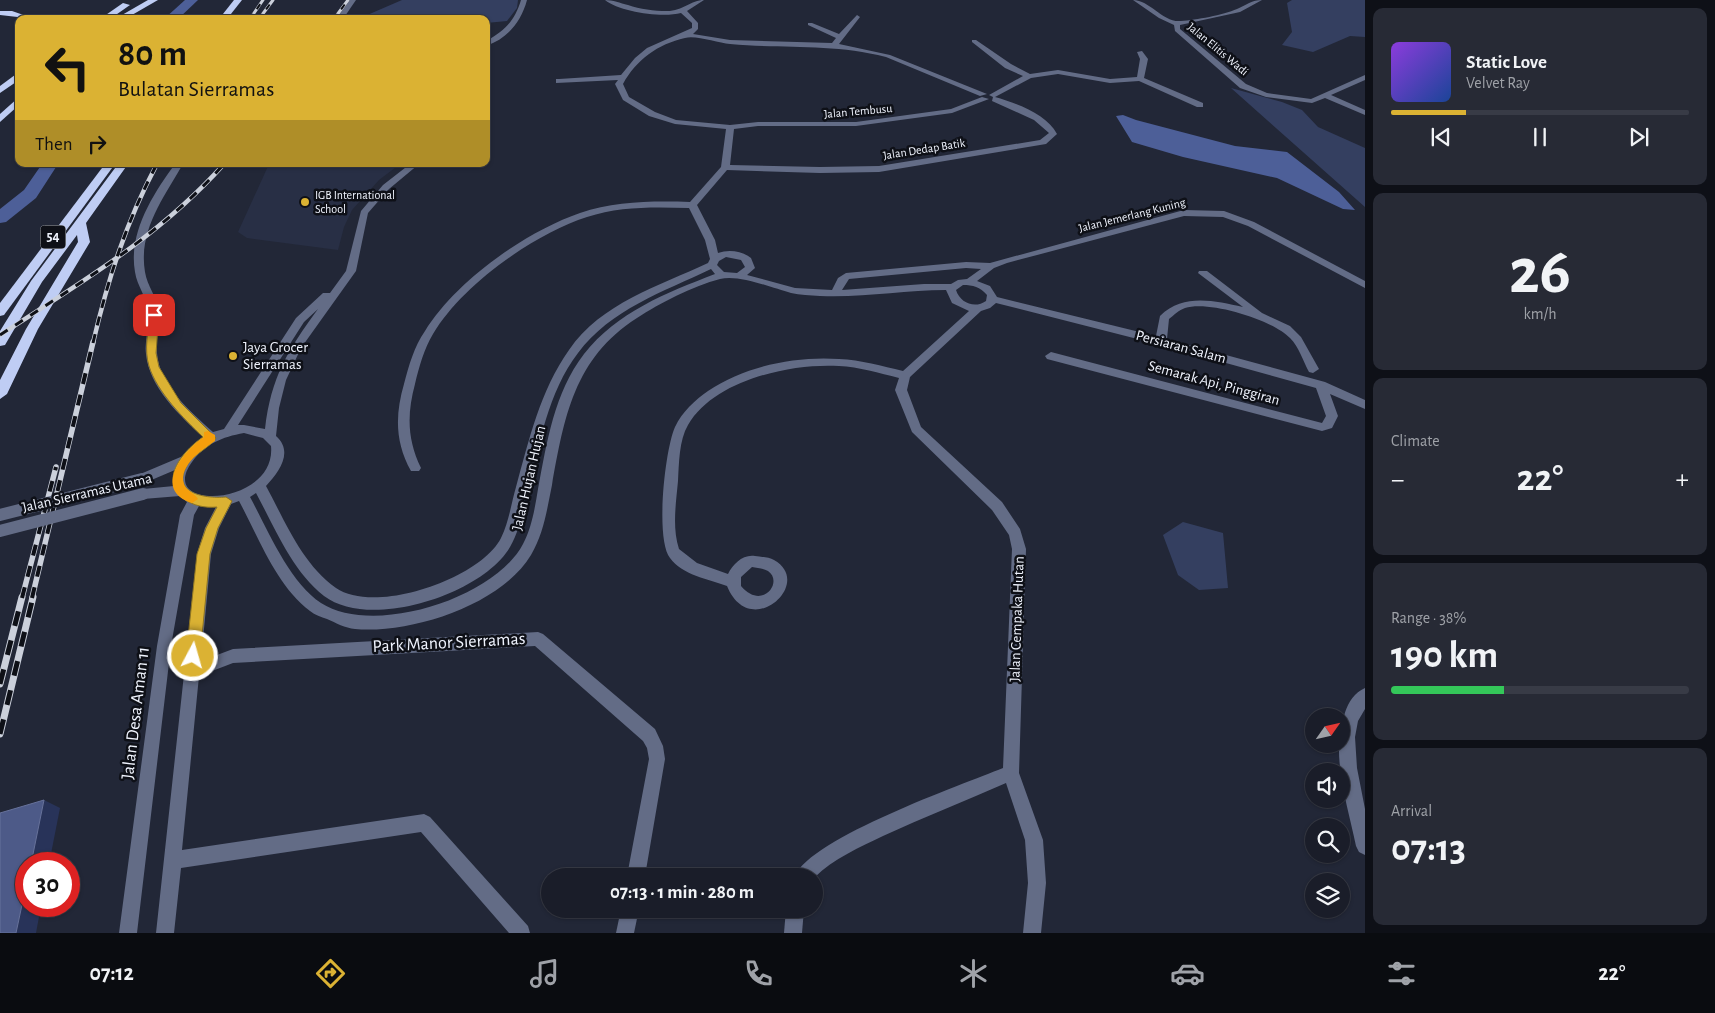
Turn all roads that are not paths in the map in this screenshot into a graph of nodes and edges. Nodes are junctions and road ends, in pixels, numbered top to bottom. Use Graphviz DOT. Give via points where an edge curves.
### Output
graph roads {
  1 [pos="135,0"];
  2 [pos="142,0"];
  3 [pos="154,0"];
  4 [pos="238,0"];
  5 [pos="247,0"];
  6 [pos="353,0"];
  7 [pos="524,0"];
  8 [pos="608,0"];
  9 [pos="702,0"];
  10 [pos="1136,0"];
  11 [pos="1259,0"];
  12 [pos="683,11"];
  13 [pos="0,13"];
  14 [pos="18,15"];
  15 [pos="111,15"];
  16 [pos="118,15"];
  17 [pos="126,15"];
  18 [pos="226,15"];
  19 [pos="235,15"];
  20 [pos="342,15"];
  21 [pos="857,17"];
  22 [pos="810,24"];
  23 [pos="1178,24"];
  24 [pos="688,34"];
  25 [pos="840,37"];
  26 [pos="974,41"];
  27 [pos="490,42"];
  28 [pos="834,45"];
  29 [pos="1140,52"];
  30 [pos="1029,76"];
  31 [pos="623,77"];
  32 [pos="1365,77"];
  33 [pos="15,79"];
  34 [pos="1140,79"];
  35 [pos="560,80"];
  36 [pos="15,86"];
  37 [pos="0,90"];
  38 [pos="0,95"];
  39 [pos="984,96"];
  40 [pos="1326,96"];
  41 [pos="994,97"];
  42 [pos="15,104"];
  43 [pos="1200,105"];
  44 [pos="1365,113"];
  45 [pos="0,119"];
  46 [pos="730,127"];
  47 [pos="108,167"];
  48 [pos="121,167"];
  49 [pos="177,167"];
  50 [pos="411,167"];
  51 [pos="725,167"];
  52 [pos="692,205"];
  53 [pos="80,222"];
  54 [pos="710,240"];
  55 [pos="730,254"];
  56 [pos="750,265"];
  57 [pos="716,266"];
  58 [pos="988,270"];
  59 [pos="1203,272"];
  60 [pos="739,276"];
  61 [pos="20,282"];
  62 [pos="969,282"];
  63 [pos="771,283"];
  64 [pos="1365,285"];
  65 [pos="986,288"];
  66 [pos="336,290"];
  67 [pos="835,293"];
  68 [pos="955,296"];
  69 [pos="0,297"];
  70 [pos="993,299"];
  71 [pos="978,308"];
  72 [pos="0,312"];
  73 [pos="1259,317"];
  74 [pos="961,324"];
  75 [pos="1161,340"];
  76 [pos="0,342"];
  77 [pos="1051,356"];
  78 [pos="1313,369"];
  79 [pos="905,375"];
  80 [pos="1321,385"];
  81 [pos="2,389"];
  82 [pos="1365,405"];
  83 [pos="228,432"];
  84 [pos="270,435"];
  85 [pos="211,438"];
  86 [pos="185,460"];
  87 [pos="415,468"];
  88 [pos="259,486"];
  89 [pos="188,495"];
  90 [pos="243,496"];
  91 [pos="226,501"];
  92 [pos="0,515"];
  93 [pos="0,531"];
  94 [pos="733,582"];
  95 [pos="191,672"];
  96 [pos="1365,696"];
  97 [pos="1011,773"];
  98 [pos="1365,846"];
  99 [pos="171,861"];
  100 [pos="637,868"];
  101 [pos="811,868"];
  102 [pos="628,918"];
  103 [pos="794,918"];
  104 [pos="128,933"];
  105 [pos="165,933"];
  106 [pos="521,933"];
  107 [pos="625,933"];
  108 [pos="793,933"];
  109 [pos="1032,933"];
  1 -- 15 [label="highway"];
  2 -- 16 [label="highway"];
  3 -- 17 [label="highway"];
  4 -- 18 [label="highway"];
  5 -- 19 [label="highway"];
  6 -- 20 [label="street"];
  7 -- 27 [label="street" via="515,24"];
  8 -- 12 [label="street" via="625,9"];
  9 -- 12 [label="street"];
  10 -- 23 [label="street, Jalan Elitis Wadi"];
  11 -- 23 [label="street" via="1238,11"];
  12 -- 24 [label="street" via="696,26"];
  13 -- 14 [label="highway"];
  21 -- 25 [label="street"];
  22 -- 25 [label="street"];
  23 -- 40 [label="street, Jalan Elitis Wadi" via="1177,30 1249,89 1299,101"];
  24 -- 28 [label="street" via="746,44"];
  24 -- 31 [label="street" via="650,49"];
  25 -- 28 [label="street"];
  26 -- 30 [label="street" via="1008,66"];
  28 -- 39 [label="street" via="888,56"];
  29 -- 34 [label="street" via="1144,60"];
  30 -- 34 [label="street" via="1058,72 1110,81"];
  30 -- 41 [label="street"];
  31 -- 35 [label="street"];
  31 -- 46 [label="street" via="619,84 626,98 652,114 675,122"];
  32 -- 40 [label="street"];
  33 -- 37 [label="highway"];
  34 -- 43 [label="street"];
  36 -- 38 [label="highway"];
  39 -- 41 [label="street"];
  39 -- 46 [label="street, Jalan Tembusu" via="952,111 856,124"];
  40 -- 44 [label="street"];
  41 -- 51 [label="street, Jalan Dedap Batik" via="1049,126 1053,134 1050,139 1036,144 879,169"];
  42 -- 45 [label="highway"];
  46 -- 51 [label="street"];
  47 -- 61 [label="highway, 54"];
  48 -- 53 [label="highway, 54"];
  49 -- 85 [label="street" via="150,215 139,246 140,270 154,315 154,367 177,406"];
  50 -- 66 [label="street" via="386,187 364,213 351,271"];
  51 -- 52 [label="street"];
  52 -- 54 [label="street"];
  52 -- 87 [label="street" via="644,204 585,214 529,242 480,276 439,318 418,352 404,401 401,425 403,441"];
  53 -- 76 [label="highway, 54"];
  53 -- 81 [label="highway" via="84,242 32,329"];
  54 -- 55 [label="street"];
  54 -- 57 [label="street"];
  55 -- 56 [label="street" via="746,258"];
  55 -- 57 [label="street"];
  56 -- 60 [label="street" via="748,272"];
  56 -- 63 [label="street"];
  57 -- 60 [label="street"];
  57 -- 88 [label="street, Jalan Hujan Hujan" via="622,309 587,334 553,386 512,529 490,560 468,578 445,590 392,602 347,600 331,593 312,575"];
  57 -- 90 [label="street, Jalan Hujan Hujan" via="646,307 600,341 578,370 558,422 538,520 525,554 488,588 460,603 422,617 356,622 316,608 294,586"];
  58 -- 62 [label="street, Jalan Jemerlang Kuning"];
  58 -- 64 [label="street, Jalan Jemerlang Kuning" via="1184,213 1204,212 1224,214 1251,224"];
  58 -- 65 [label="street"];
  58 -- 67 [label="street" via="966,265 846,276"];
  59 -- 73 [label="street"];
  60 -- 63 [label="street"];
  61 -- 69 [label="highway"];
  61 -- 72 [label="highway, 54"];
  62 -- 65 [label="street"];
  62 -- 68 [label="street, Jalan Jemerlang Kuning"];
  63 -- 67 [label="street" via="794,291"];
  65 -- 70 [label="street"];
  66 -- 83 [label="street" via="300,320"];
  66 -- 84 [label="street" via="296,347 280,380 272,408"];
  67 -- 68 [label="street" via="924,287"];
  68 -- 71 [label="street"];
  68 -- 74 [label="street"];
  70 -- 71 [label="street" via="988,306"];
  70 -- 75 [label="street, Persiaran Salam"];
  71 -- 74 [label="street"];
  73 -- 75 [label="street" via="1202,303 1185,304 1164,318"];
  73 -- 78 [label="street" via="1294,335"];
  74 -- 79 [label="street"];
  75 -- 80 [label="street, Persiaran Salam"];
  77 -- 80 [label="street, Semarak Api, Pinggiran" via="1322,427 1328,425 1332,416"];
  79 -- 94 [label="street" via="832,362 770,370 748,376 716,392 687,417 679,431 670,497 669,543 678,559"];
  79 -- 97 [label="street, Jalan Cempaka Hutan" via="901,390 916,429 996,506 1015,533 1019,549"];
  80 -- 82 [label="street, Persiaran Salam"];
  83 -- 84 [label="street" via="258,430"];
  83 -- 85 [label="street"];
  84 -- 88 [label="street" via="280,452 278,464"];
  85 -- 86 [label="street"];
  86 -- 89 [label="street" via="178,481"];
  86 -- 92 [label="street, Jalan Sierramas Utama, bridge" via="142,479"];
  88 -- 90 [label="street"];
  89 -- 91 [label="street" via="209,503"];
  89 -- 93 [label="street, Jalan Sierramas Utama, bridge" via="143,494"];
  89 -- 104 [label="street, Jalan Desa Aman 11" via="164,646"];
  90 -- 91 [label="street"];
  91 -- 95 [label="street" via="212,528 204,554"];
  95 -- 99 [label="street"];
  95 -- 100 [label="street, Park Manor Sierramas" via="233,656 538,639 649,734 656,746 657,759"];
  96 -- 98 [label="street" via="1356,707 1346,741"];
  97 -- 101 [label="street" via="842,846"];
  97 -- 109 [label="street, Jalan Cempaka Hutan" via="1034,840 1037,883"];
  99 -- 105 [label="street"];
  99 -- 106 [label="street" via="424,823"];
  102 -- 107 [label="street"];
  103 -- 108 [label="street"];
}
